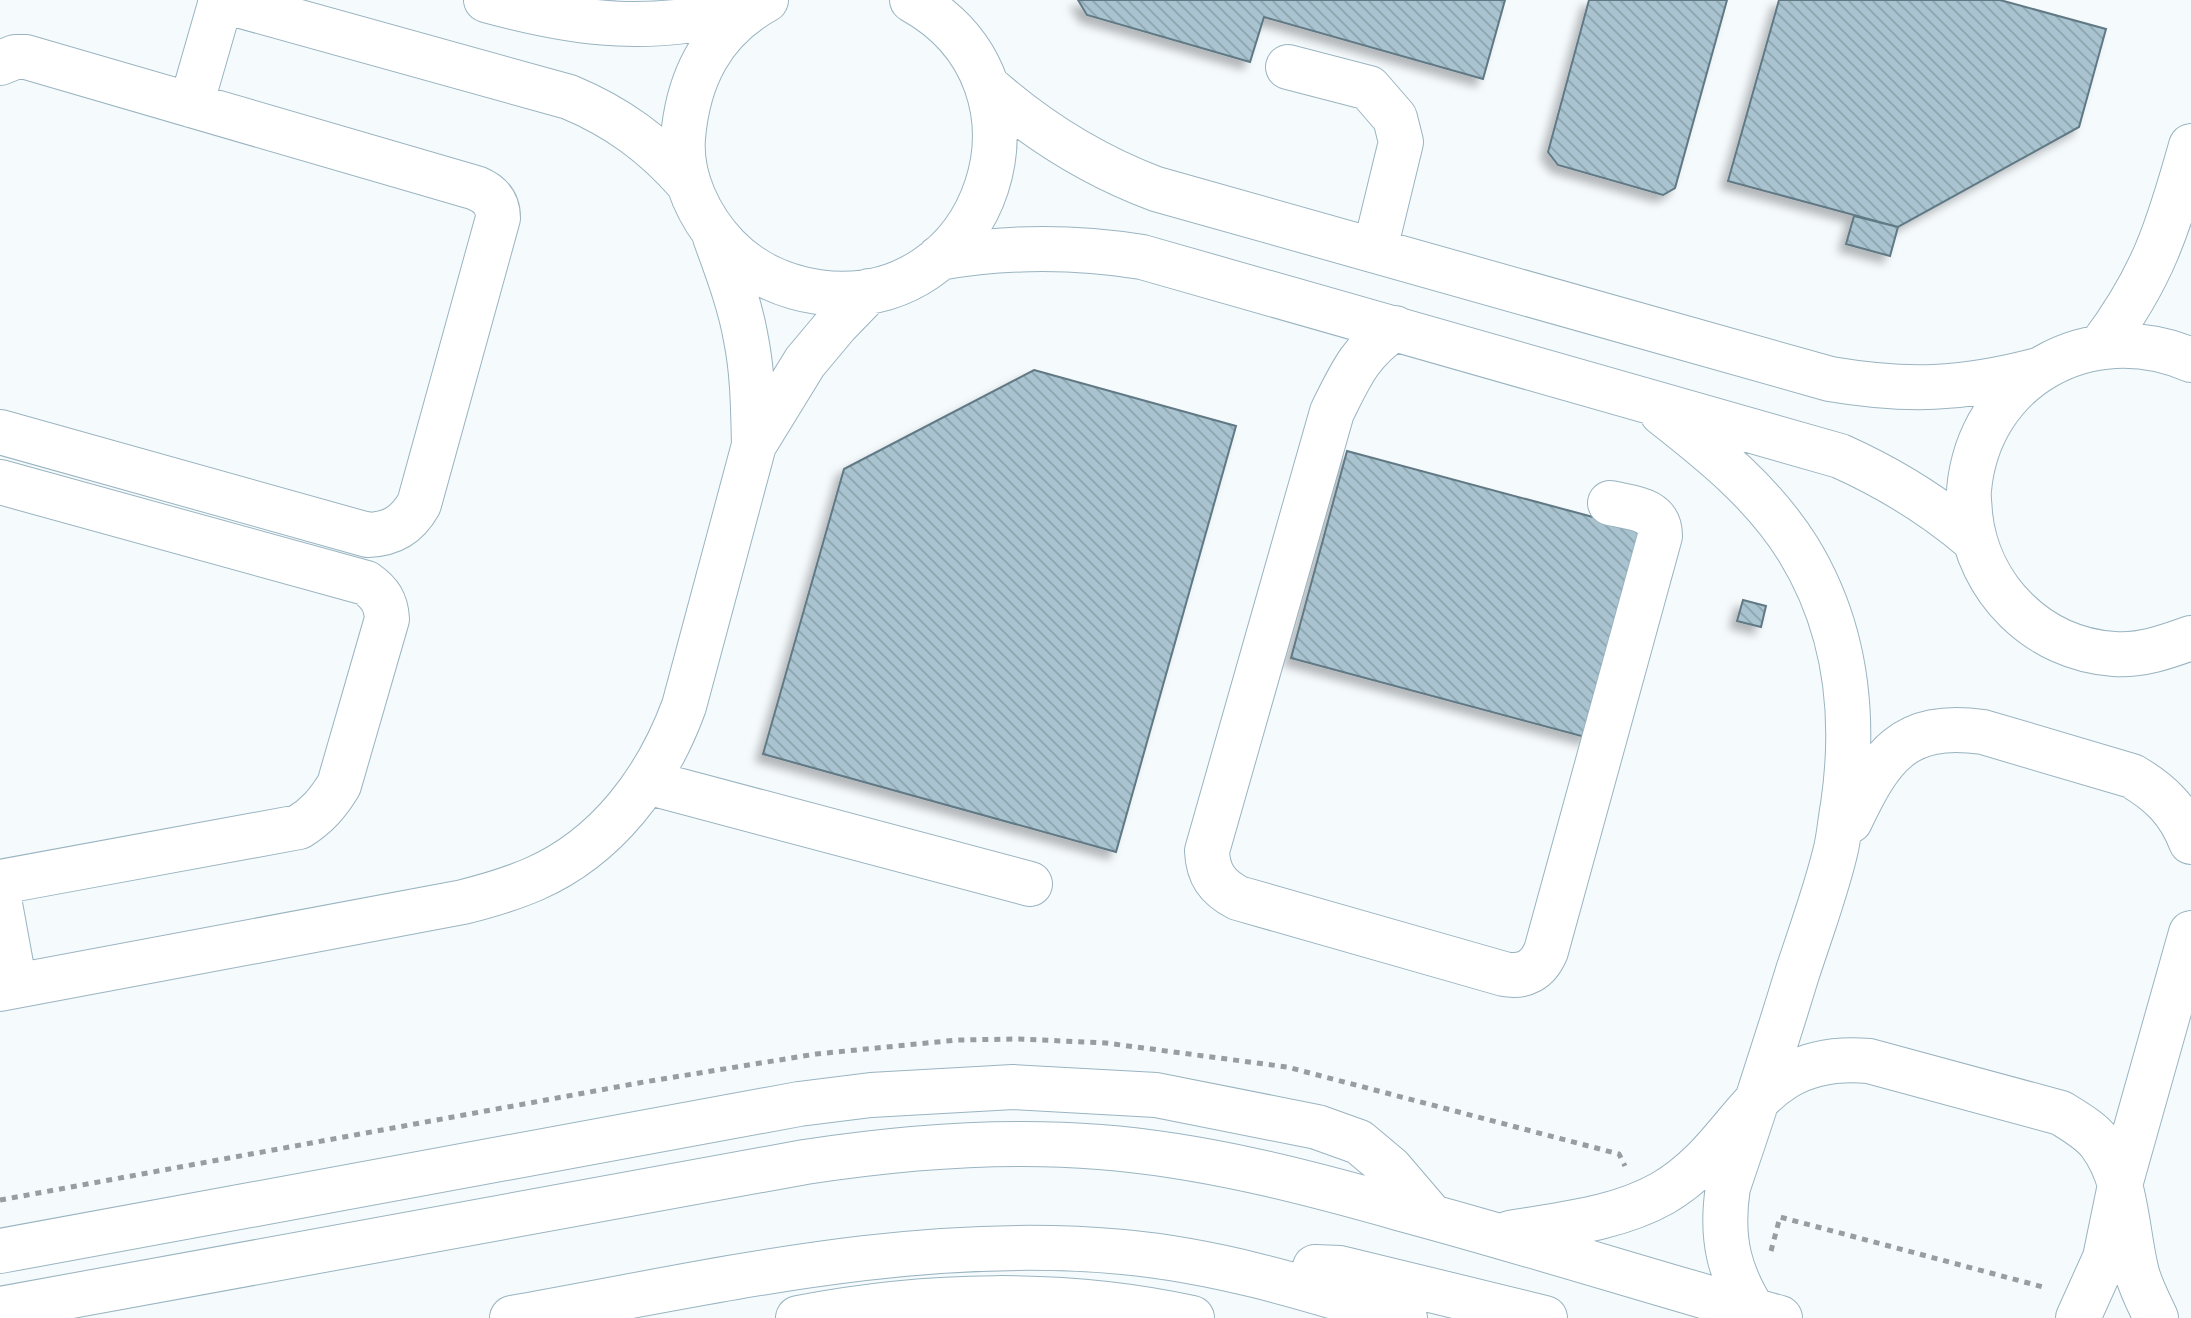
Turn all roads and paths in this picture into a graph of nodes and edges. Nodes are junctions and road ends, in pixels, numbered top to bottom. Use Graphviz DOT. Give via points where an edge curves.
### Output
graph roads {
  1 [pos="220,0"];
  2 [pos="486,0"];
  3 [pos="912,0"];
  4 [pos="758,4"];
  5 [pos="958,19"];
  6 [pos="0,63"];
  7 [pos="1288,67"];
  8 [pos="988,87"];
  9 [pos="191,105"];
  10 [pos="2191,146"];
  11 [pos="688,183"];
  12 [pos="714,233"];
  13 [pos="1375,249"];
  14 [pos="939,258"];
  15 [pos="869,291"];
  16 [pos="1322,308"];
  17 [pos="1395,328"];
  18 [pos="2101,346"];
  19 [pos="2191,360"];
  20 [pos="2038,370"];
  21 [pos="1644,399"];
  22 [pos="1332,412"];
  23 [pos="0,432"];
  24 [pos="754,445"];
  25 [pos="0,482"];
  26 [pos="1610,503"];
  27 [pos="1973,539"];
  28 [pos="2191,638"];
  29 [pos="647,782"];
  30 [pos="2191,842"];
  31 [pos="1836,851"];
  32 [pos="0,882"];
  33 [pos="1030,884"];
  34 [pos="0,904"];
  35 [pos="2191,933"];
  36 [pos="8,988"];
  37 [pos="1758,1098"];
  38 [pos="2120,1185"];
  39 [pos="1431,1216"];
  40 [pos="1498,1235"];
  41 [pos="0,1251"];
  42 [pos="1270,1277"];
  43 [pos="0,1309"];
  44 [pos="1763,1315"];
  45 [pos="512,1318"];
  46 [pos="798,1318"];
  47 [pos="1192,1318"];
  48 [pos="1405,1318"];
  49 [pos="1545,1318"];
  50 [pos="2078,1318"];
  51 [pos="2156,1318"];
  1 -- 9 [label="street"];
  1 -- 11 [label="street" via="569,97 597,108 647,141"];
  2 -- 4 [label="street" via="538,15 623,26 709,19"];
  3 -- 5 [label="street"];
  4 -- 11 [label="street" via="721,35 699,68 685,105 682,145"];
  5 -- 8 [label="street"];
  6 -- 9 [label="street" via="26,57"];
  7 -- 13 [label="street" via="1369,88 1395,118 1401,142"];
  8 -- 13 [label="street" via="1050,137 1119,175"];
  8 -- 14 [label="street" via="995,118 990,180 961,236"];
  9 -- 23 [label="street" via="476,188 494,200 498,218 419,504 397,529 368,535"];
  10 -- 18 [label="street" via="2159,252"];
  11 -- 12 [label="street"];
  12 -- 15 [label="street" via="738,258 778,281 834,294"];
  12 -- 24 [label="street" via="746,337"];
  13 -- 20 [label="street" via="1830,379 1913,389 1955,387"];
  14 -- 15 [label="street" via="906,279"];
  14 -- 16 [label="street" via="1020,248 1102,250"];
  15 -- 24 [label="street" via="805,362"];
  16 -- 17 [label="street"];
  16 -- 22 [label="street" via="1332,349"];
  17 -- 21 [label="street"];
  17 -- 22 [label="street" via="1361,357"];
  18 -- 19 [label="street" via="2136,345"];
  18 -- 20 [label="street" via="2068,354"];
  20 -- 27 [label="street" via="2002,403 1978,444 1968,492"];
  21 -- 27 [label="street" via="1840,456 1910,492"];
  21 -- 31 [label="street" via="1751,488 1798,549 1816,583 1831,620 1848,696 1847,773"];
  22 -- 26 [label="street" via="1207,851 1214,880 1238,898 1504,974 1525,974 1542,961 1660,536 1652,514"];
  24 -- 29 [label="street" via="684,706"];
  25 -- 32 [label="street" via="366,583 378,591 387,619 339,785 313,818 299,827"];
  27 -- 28 [label="street" via="1987,575 2011,607 2041,631 2077,647 2115,654 2154,651"];
  29 -- 33 [label="street"];
  29 -- 36 [label="street" via="601,835 536,878 500,892"];
  30 -- 31 [label="street" via="2170,804 2132,776 1958,728 1908,741 1887,756 1871,776"];
  31 -- 37 [label="street"];
  34 -- 36 [label="street"];
  35 -- 38 [label="street"];
  37 -- 38 [label="street" via="1797,1069 1845,1059 1869,1061 2061,1113 2099,1142"];
  37 -- 40 [label="street" via="1701,1164 1663,1193 1599,1217"];
  37 -- 44 [label="street" via="1728,1187 1724,1217 1731,1268"];
  38 -- 50 [label="street" via="2105,1258"];
  38 -- 51 [label="street" via="2138,1274"];
  39 -- 40 [label="street"];
  39 -- 41 [label="street" via="1376,1154 1317,1127 1156,1095 1013,1087 799,1104"];
  39 -- 43 [label="street" via="1174,1155 1101,1147 952,1145 805,1162"];
  40 -- 44 [label="street"];
  42 -- 45 [label="street" via="1125,1252 978,1247 830,1262"];
  42 -- 48 [label="street"];
  42 -- 49 [label="street" via="1297,1269 1340,1268"];
  46 -- 47 [label="street" via="880,1305 1025,1299 1097,1303"];
}
